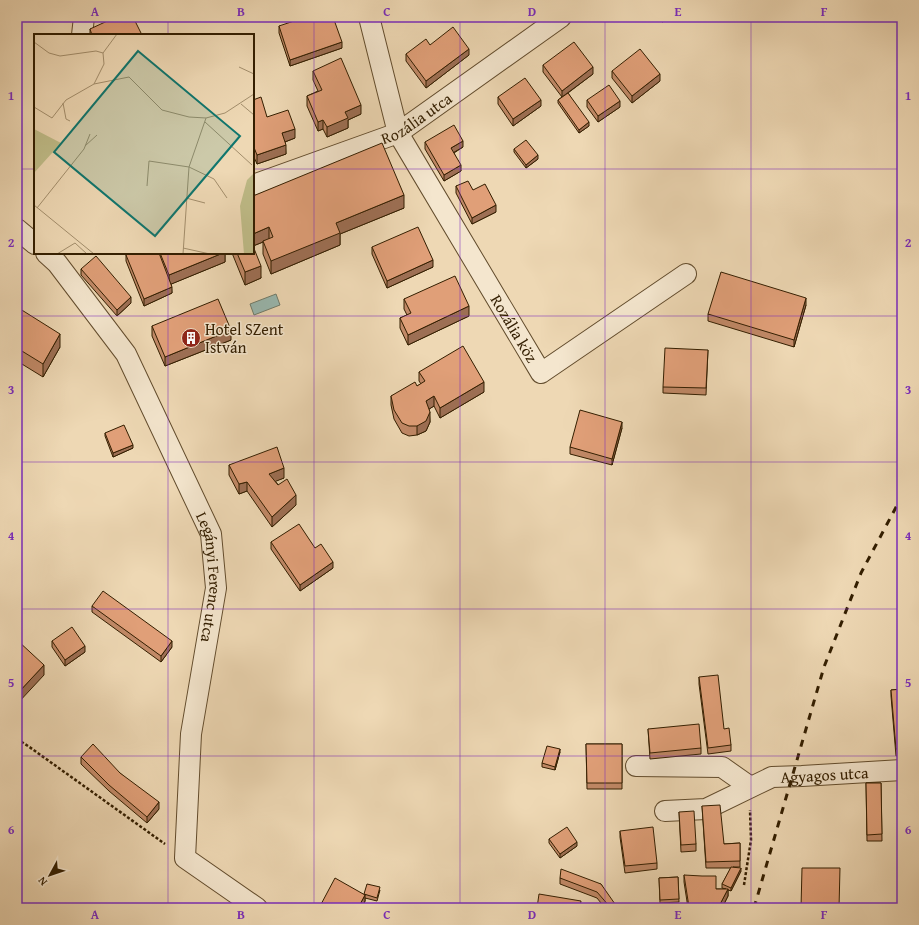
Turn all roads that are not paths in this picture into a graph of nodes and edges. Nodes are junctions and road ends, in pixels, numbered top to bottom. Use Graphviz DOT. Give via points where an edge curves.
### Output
graph roads {
  1 [pos="84,17"];
  2 [pos="369,17"];
  3 [pos="561,17"];
  4 [pos="82,34"];
  5 [pos="398,133"];
  6 [pos="254,185"];
  7 [pos="17,229"];
  8 [pos="34,243"];
  9 [pos="58,256"];
  10 [pos="686,274"];
  11 [pos="636,766"];
  12 [pos="902,770"];
  13 [pos="749,786"];
  14 [pos="664,811"];
  15 [pos="257,908"];
  1 -- 4 [label="street"];
  2 -- 5 [label="street"];
  3 -- 5 [label="street, Rozália utca"];
  5 -- 6 [label="street, Rozália utca"];
  5 -- 10 [label="street, Rozália köz" via="540,373"];
  7 -- 8 [label="street"];
  9 -- 15 [label="street, Legányi Ferenc utca" via="126,354 212,534 216,588 191,734 185,858"];
  11 -- 13 [label="street" via="722,767"];
  12 -- 13 [label="street, Agyagos utca" via="772,777"];
  13 -- 14 [label="street, Agyagos utca" via="706,809"];
}
